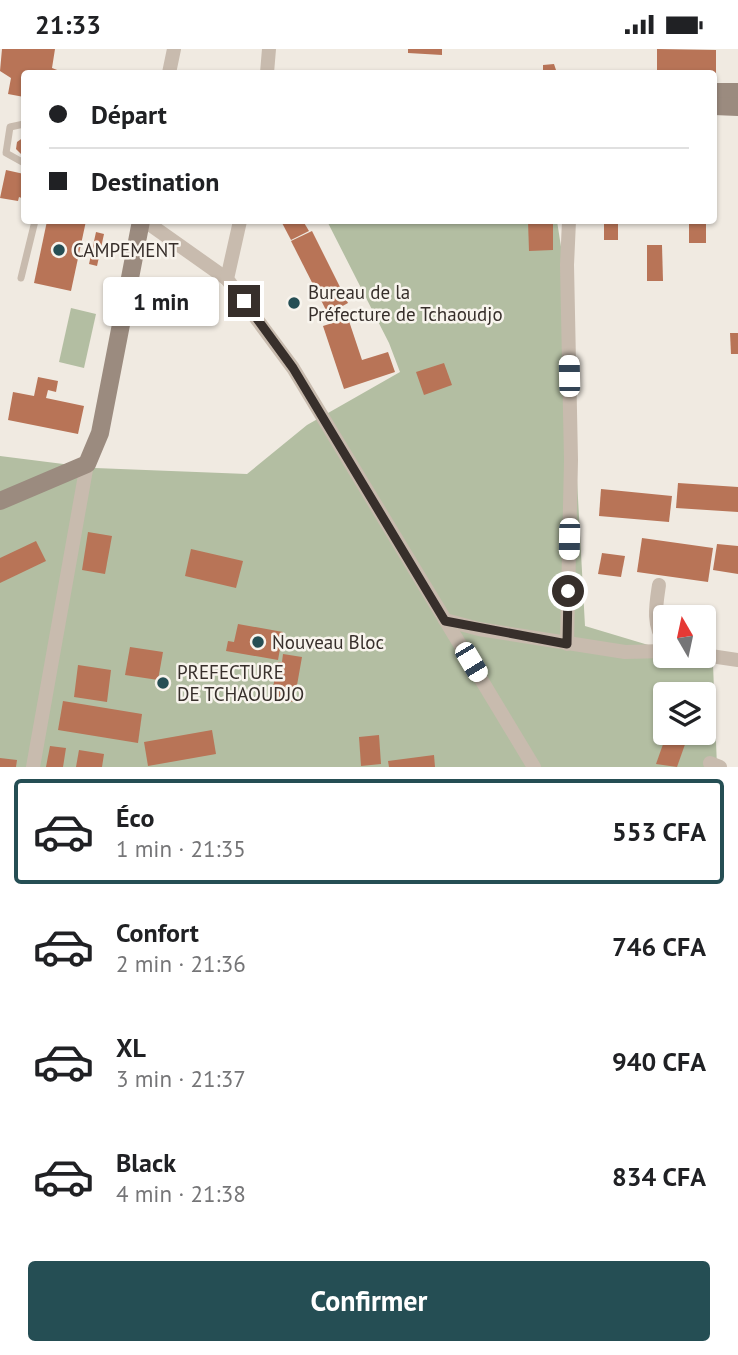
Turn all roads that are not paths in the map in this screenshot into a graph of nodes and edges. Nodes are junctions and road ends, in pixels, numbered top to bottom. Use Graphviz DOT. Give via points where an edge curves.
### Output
graph roads {
  1 [pos="174,49"];
  2 [pos="269,49"];
  3 [pos="170,70"];
  4 [pos="267,70"];
  5 [pos="717,92"];
  6 [pos="738,92"];
  7 [pos="717,106"];
  8 [pos="738,107"];
  9 [pos="21,125"];
  10 [pos="21,161"];
  11 [pos="34,224"];
  12 [pos="142,224"];
  13 [pos="147,224"];
  14 [pos="239,224"];
  15 [pos="569,224"];
  16 [pos="21,278"];
  17 [pos="227,279"];
  18 [pos="87,464"];
  19 [pos="0,501"];
  20 [pos="659,586"];
  21 [pos="657,605"];
  22 [pos="445,621"];
  23 [pos="567,644"];
  24 [pos="653,651"];
  25 [pos="716,657"];
  26 [pos="738,660"];
  27 [pos="33,767"];
  28 [pos="534,767"];
  1 -- 3 [label="street"];
  2 -- 4 [label="street"];
  5 -- 6 [label="main road"];
  7 -- 8 [label="main road"];
  9 -- 10 [label="lane" via="10,127 6,153"];
  11 -- 16 [label="lane"];
  12 -- 18 [label="main road" via="100,433"];
  13 -- 17 [label="street"];
  14 -- 17 [label="street"];
  15 -- 23 [label="street"];
  17 -- 22 [label="street" via="293,368"];
  18 -- 19 [label="main road"];
  18 -- 27 [label="street"];
  20 -- 21 [label="street"];
  22 -- 23 [label="street"];
  22 -- 28 [label="street"];
  23 -- 24 [label="street"];
  25 -- 26 [label="street"];
}
